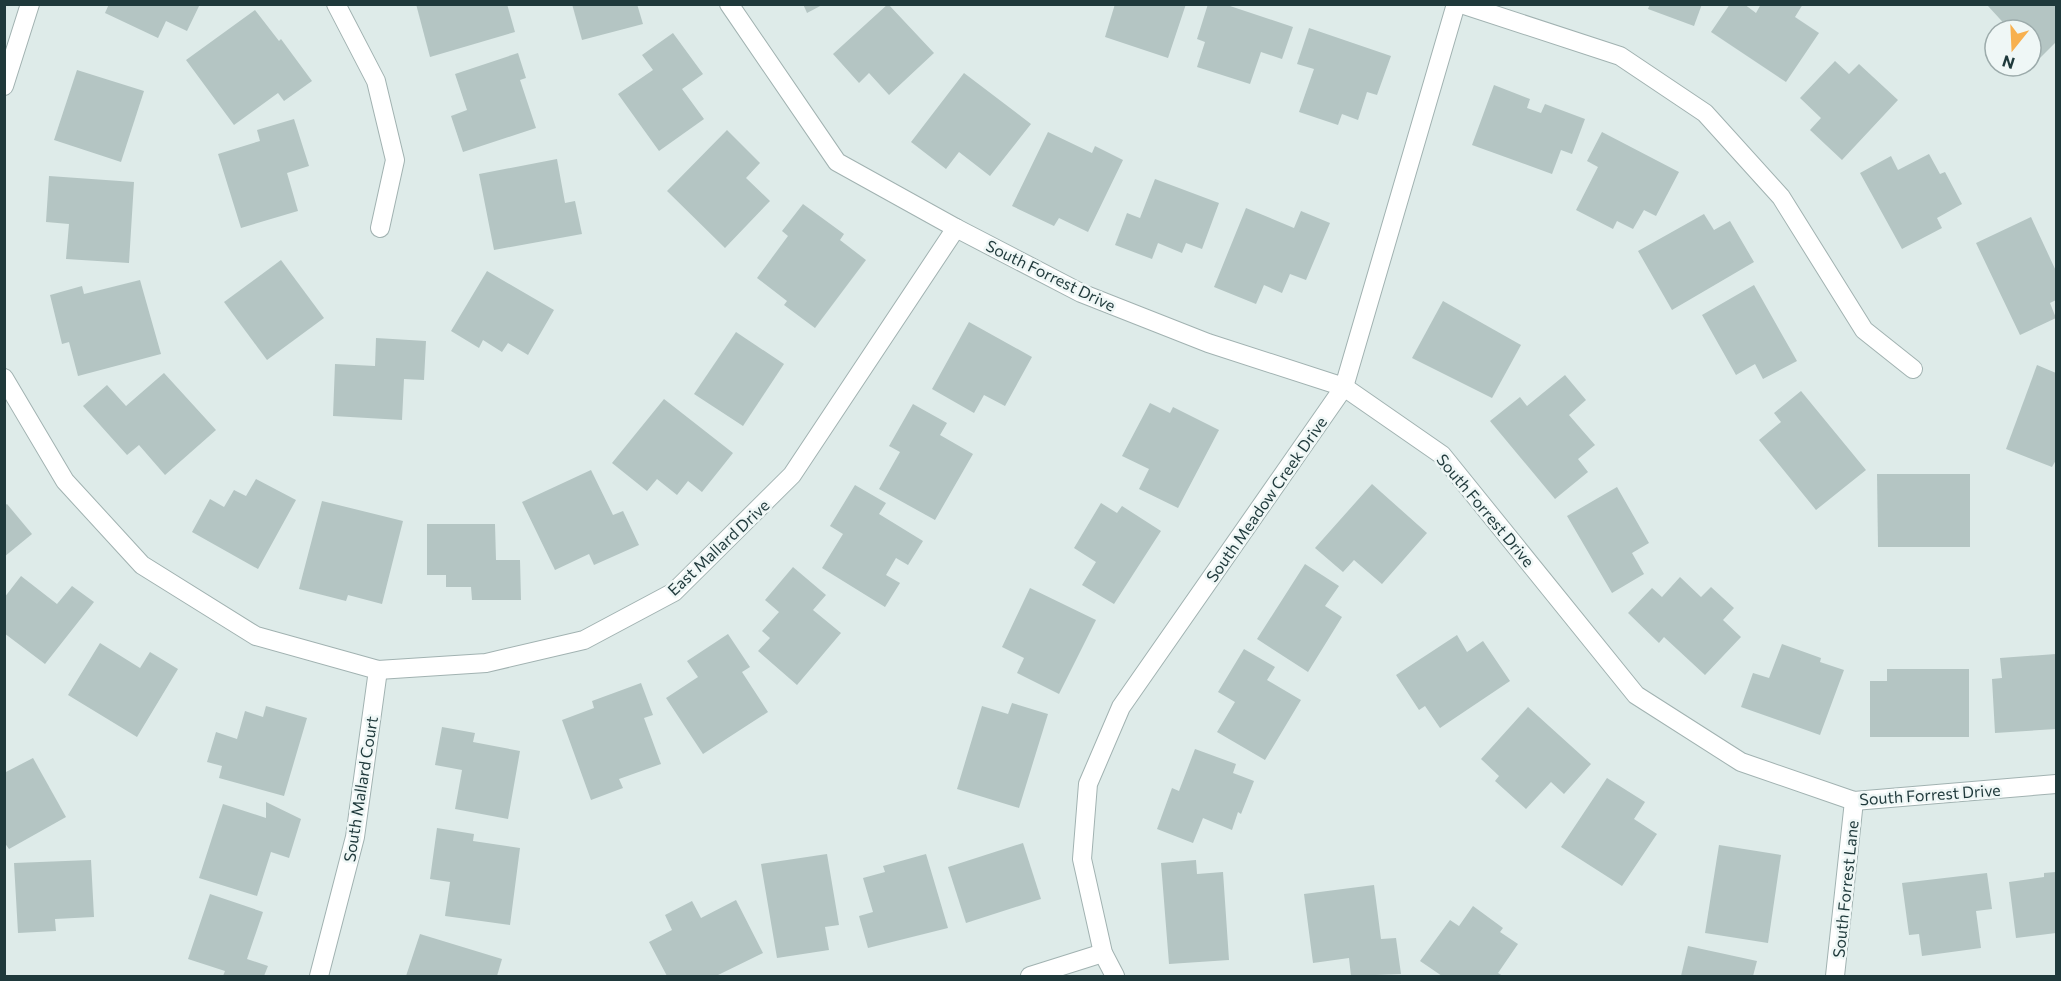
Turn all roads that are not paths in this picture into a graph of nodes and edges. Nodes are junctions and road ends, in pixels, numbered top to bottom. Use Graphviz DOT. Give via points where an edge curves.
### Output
graph roads {
  1 [pos="30,4"];
  2 [pos="336,4"];
  3 [pos="729,4"];
  4 [pos="1456,4"];
  5 [pos="1461,4"];
  6 [pos="4,86"];
  7 [pos="380,228"];
  8 [pos="956,228"];
  9 [pos="1913,369"];
  10 [pos="4,378"];
  11 [pos="1344,387"];
  12 [pos="378,670"];
  13 [pos="2056,784"];
  14 [pos="1854,801"];
  15 [pos="1103,953"];
  16 [pos="319,976"];
  17 [pos="1030,976"];
  18 [pos="1114,976"];
  19 [pos="1835,976"];
  1 -- 6 [label="street"];
  2 -- 7 [label="street" via="376,81 395,160"];
  3 -- 8 [label="street, South Forrest Drive" via="837,162"];
  4 -- 11 [label="street, South Meadow Creek Drive"];
  5 -- 9 [label="street" via="1620,56 1705,113 1781,197 1864,330"];
  8 -- 11 [label="street, South Forrest Drive" via="1081,292 1208,343"];
  8 -- 12 [label="street, East Mallard Drive" via="792,475 674,592 584,640 486,663"];
  10 -- 12 [label="street, East Mallard Drive" via="65,481 142,565 256,636"];
  11 -- 14 [label="street, South Forrest Drive" via="1442,454 1636,695 1741,762"];
  11 -- 15 [label="street, South Meadow Creek Drive" via="1121,707 1088,784 1082,859"];
  12 -- 16 [label="street, South Mallard Court" via="356,837"];
  13 -- 14 [label="street, South Forrest Drive"];
  14 -- 19 [label="street, South Forrest Lane"];
  15 -- 17 [label="street"];
  15 -- 18 [label="street, South Meadow Creek Drive"];
}
